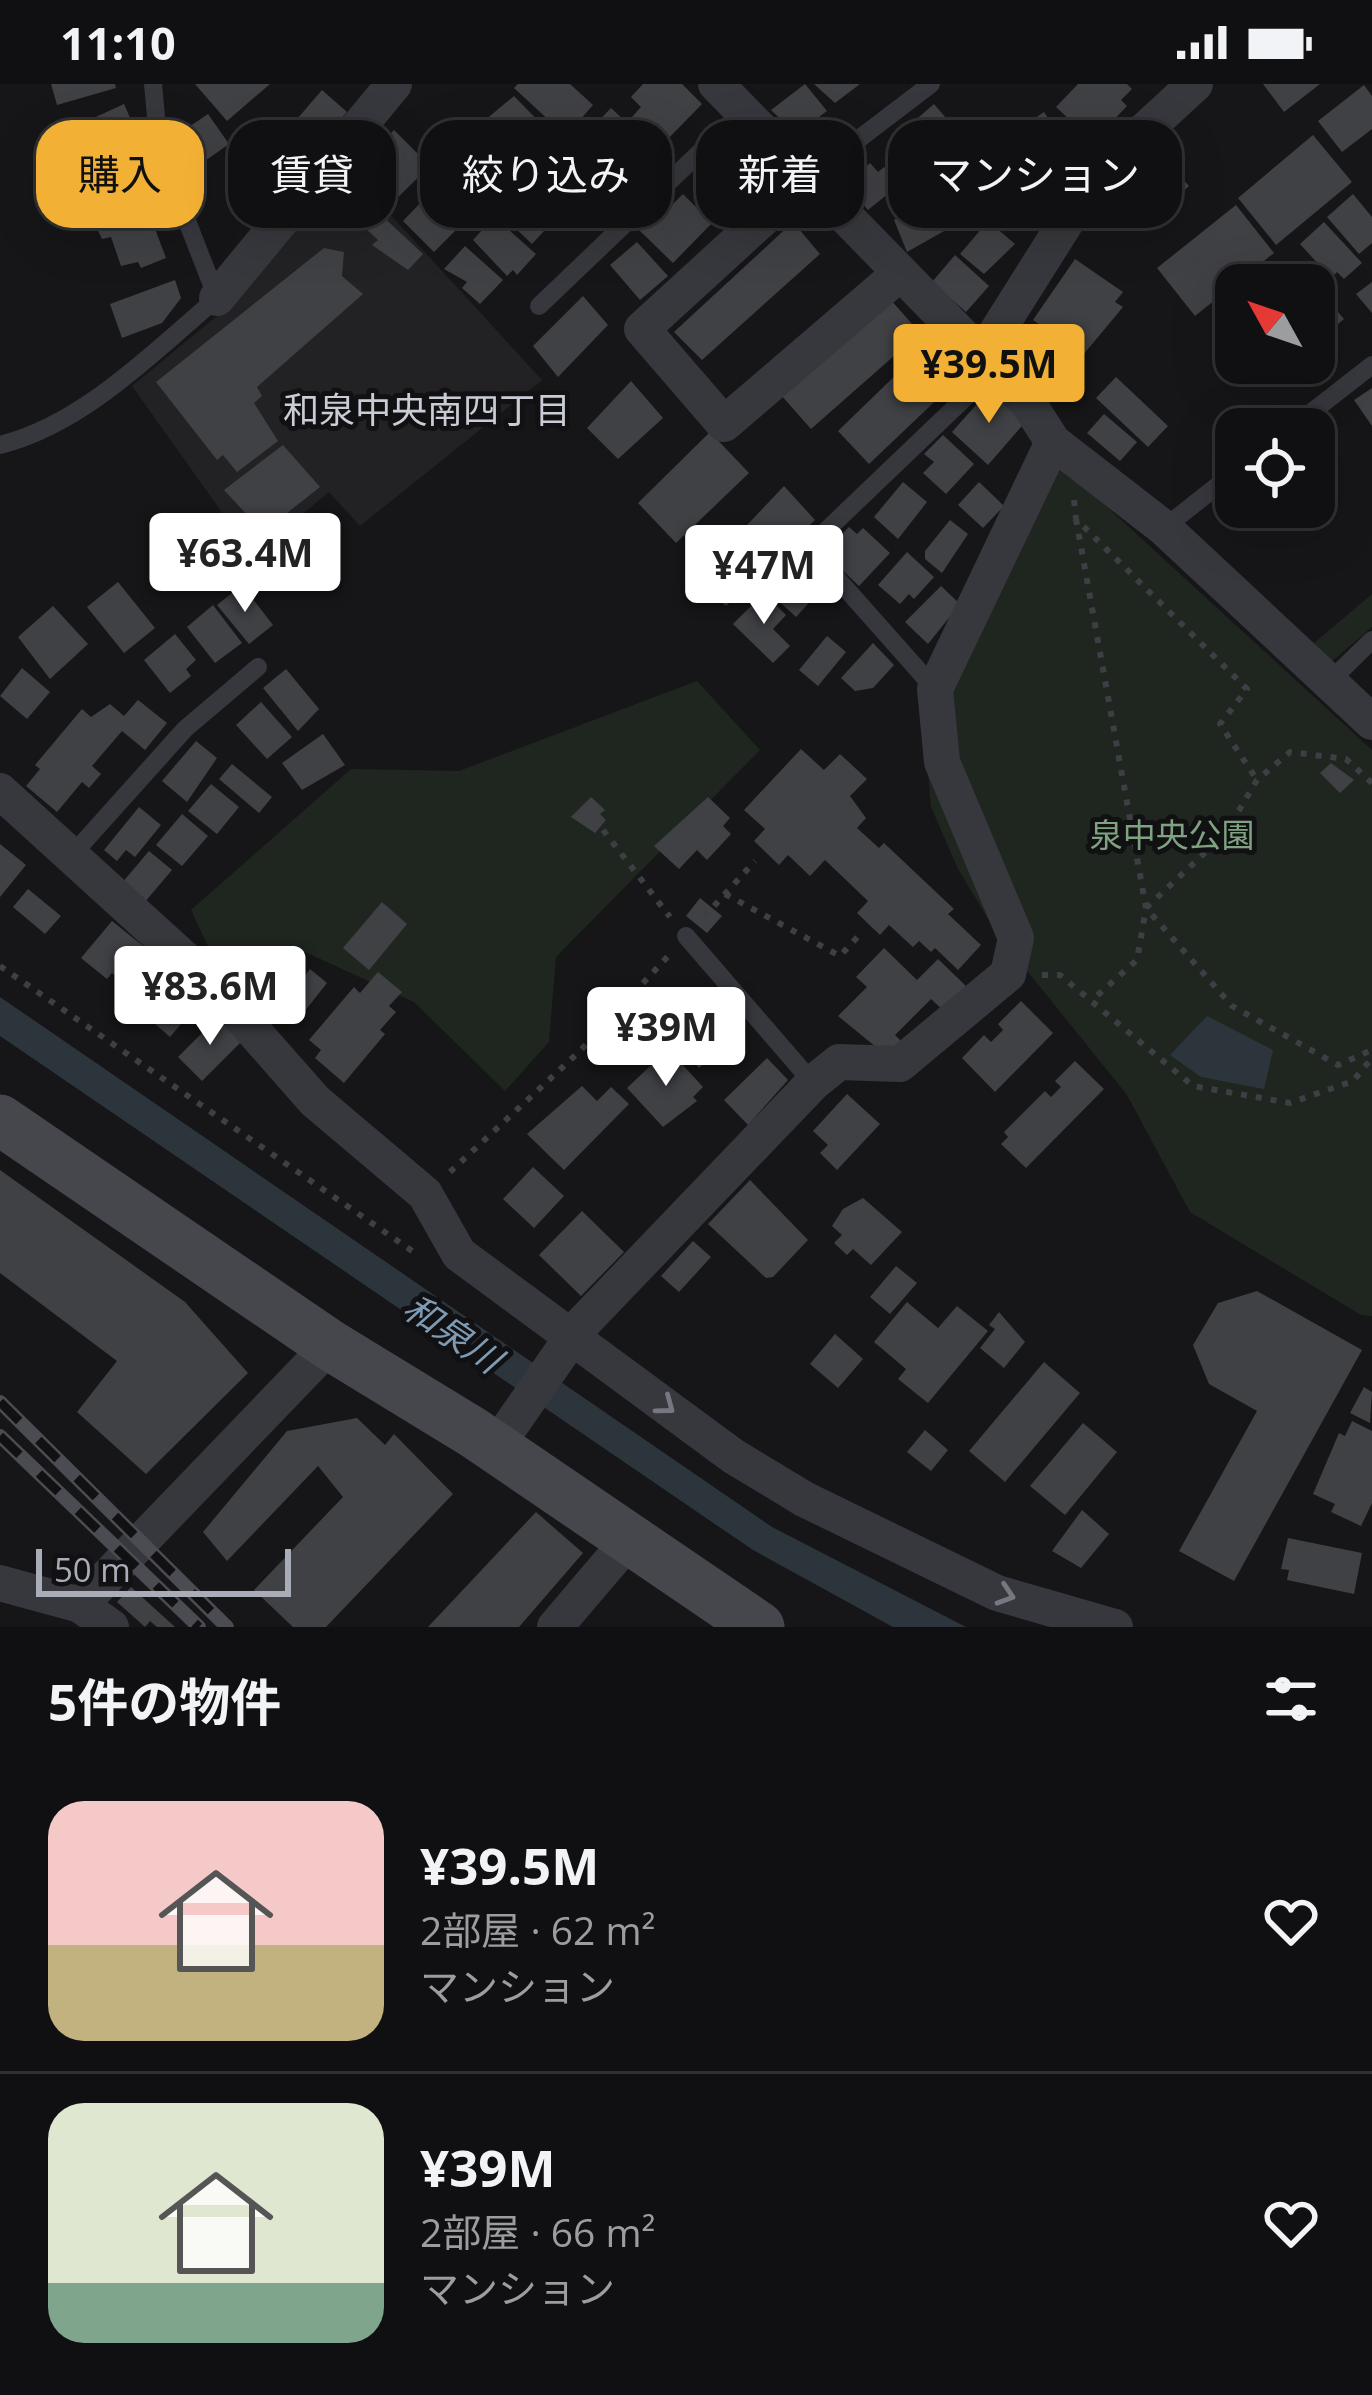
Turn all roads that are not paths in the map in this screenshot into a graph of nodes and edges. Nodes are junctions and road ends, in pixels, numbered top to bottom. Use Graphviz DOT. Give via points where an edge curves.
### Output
graph roads {
  1 [pos="153,84"];
  2 [pos="716,84"];
  3 [pos="931,84"];
  4 [pos="1195,84"];
  5 [pos="388,86"];
  6 [pos="742,112"];
  7 [pos="750,120"];
  8 [pos="864,135"];
  9 [pos="752,228"];
  10 [pos="853,228"];
  11 [pos="899,274"];
  12 [pos="217,298"];
  13 [pos="539,306"];
  14 [pos="987,364"];
  15 [pos="1372,364"];
  16 [pos="1316,408"];
  17 [pos="0,445"];
  18 [pos="1060,445"];
  19 [pos="1215,487"];
  20 [pos="1164,527"];
  21 [pos="1372,640"];
  22 [pos="257,667"];
  23 [pos="1329,682"];
  24 [pos="935,689"];
  25 [pos="1372,722"];
  26 [pos="0,791"];
  27 [pos="72,855"];
  28 [pos="686,936"];
  29 [pos="813,1083"];
  30 [pos="0,1120"];
  31 [pos="329,1345"];
  32 [pos="566,1345"];
  33 [pos="504,1436"];
  34 [pos="629,1540"];
  35 [pos="0,1583"];
  36 [pos="80,1605"];
  37 [pos="111,1627"];
  38 [pos="554,1627"];
  39 [pos="759,1627"];
  40 [pos="1115,1627"];
  1 -- 12 [label="lane" via="159,149"];
  2 -- 6 [label="street"];
  3 -- 8 [label="lane"];
  4 -- 14 [label="street" via="1096,176"];
  5 -- 12 [label="street"];
  6 -- 7 [label="street"];
  6 -- 13 [label="lane"];
  9 -- 11 [label="street" via="642,328 724,424"];
  10 -- 11 [label="street"];
  11 -- 14 [label="street"];
  12 -- 17 [label="lane" via="34,437"];
  14 -- 18 [label="street"];
  14 -- 24 [label="lane" via="808,547"];
  15 -- 16 [label="lane"];
  18 -- 20 [label="street"];
  18 -- 24 [label="street"];
  19 -- 20 [label="lane"];
  20 -- 23 [label="street"];
  21 -- 23 [label="lane"];
  22 -- 27 [label="lane" via="185,729"];
  23 -- 25 [label="street"];
  24 -- 29 [label="street" via="942,762 1016,938 1008,974 900,1064 839,1062"];
  26 -- 27 [label="street"];
  27 -- 32 [label="street" via="211,983 315,1101 425,1194 459,1254"];
  28 -- 29 [label="lane"];
  29 -- 32 [label="street"];
  30 -- 31 [label="street"];
  31 -- 33 [label="street"];
  31 -- 36 [label="street"];
  32 -- 33 [label="street"];
  32 -- 40 [label="street, one-way" via="822,1509 998,1593"];
  33 -- 34 [label="street"];
  34 -- 38 [label="street"];
  34 -- 39 [label="street"];
  35 -- 36 [label="street"];
  36 -- 37 [label="street"];
}
